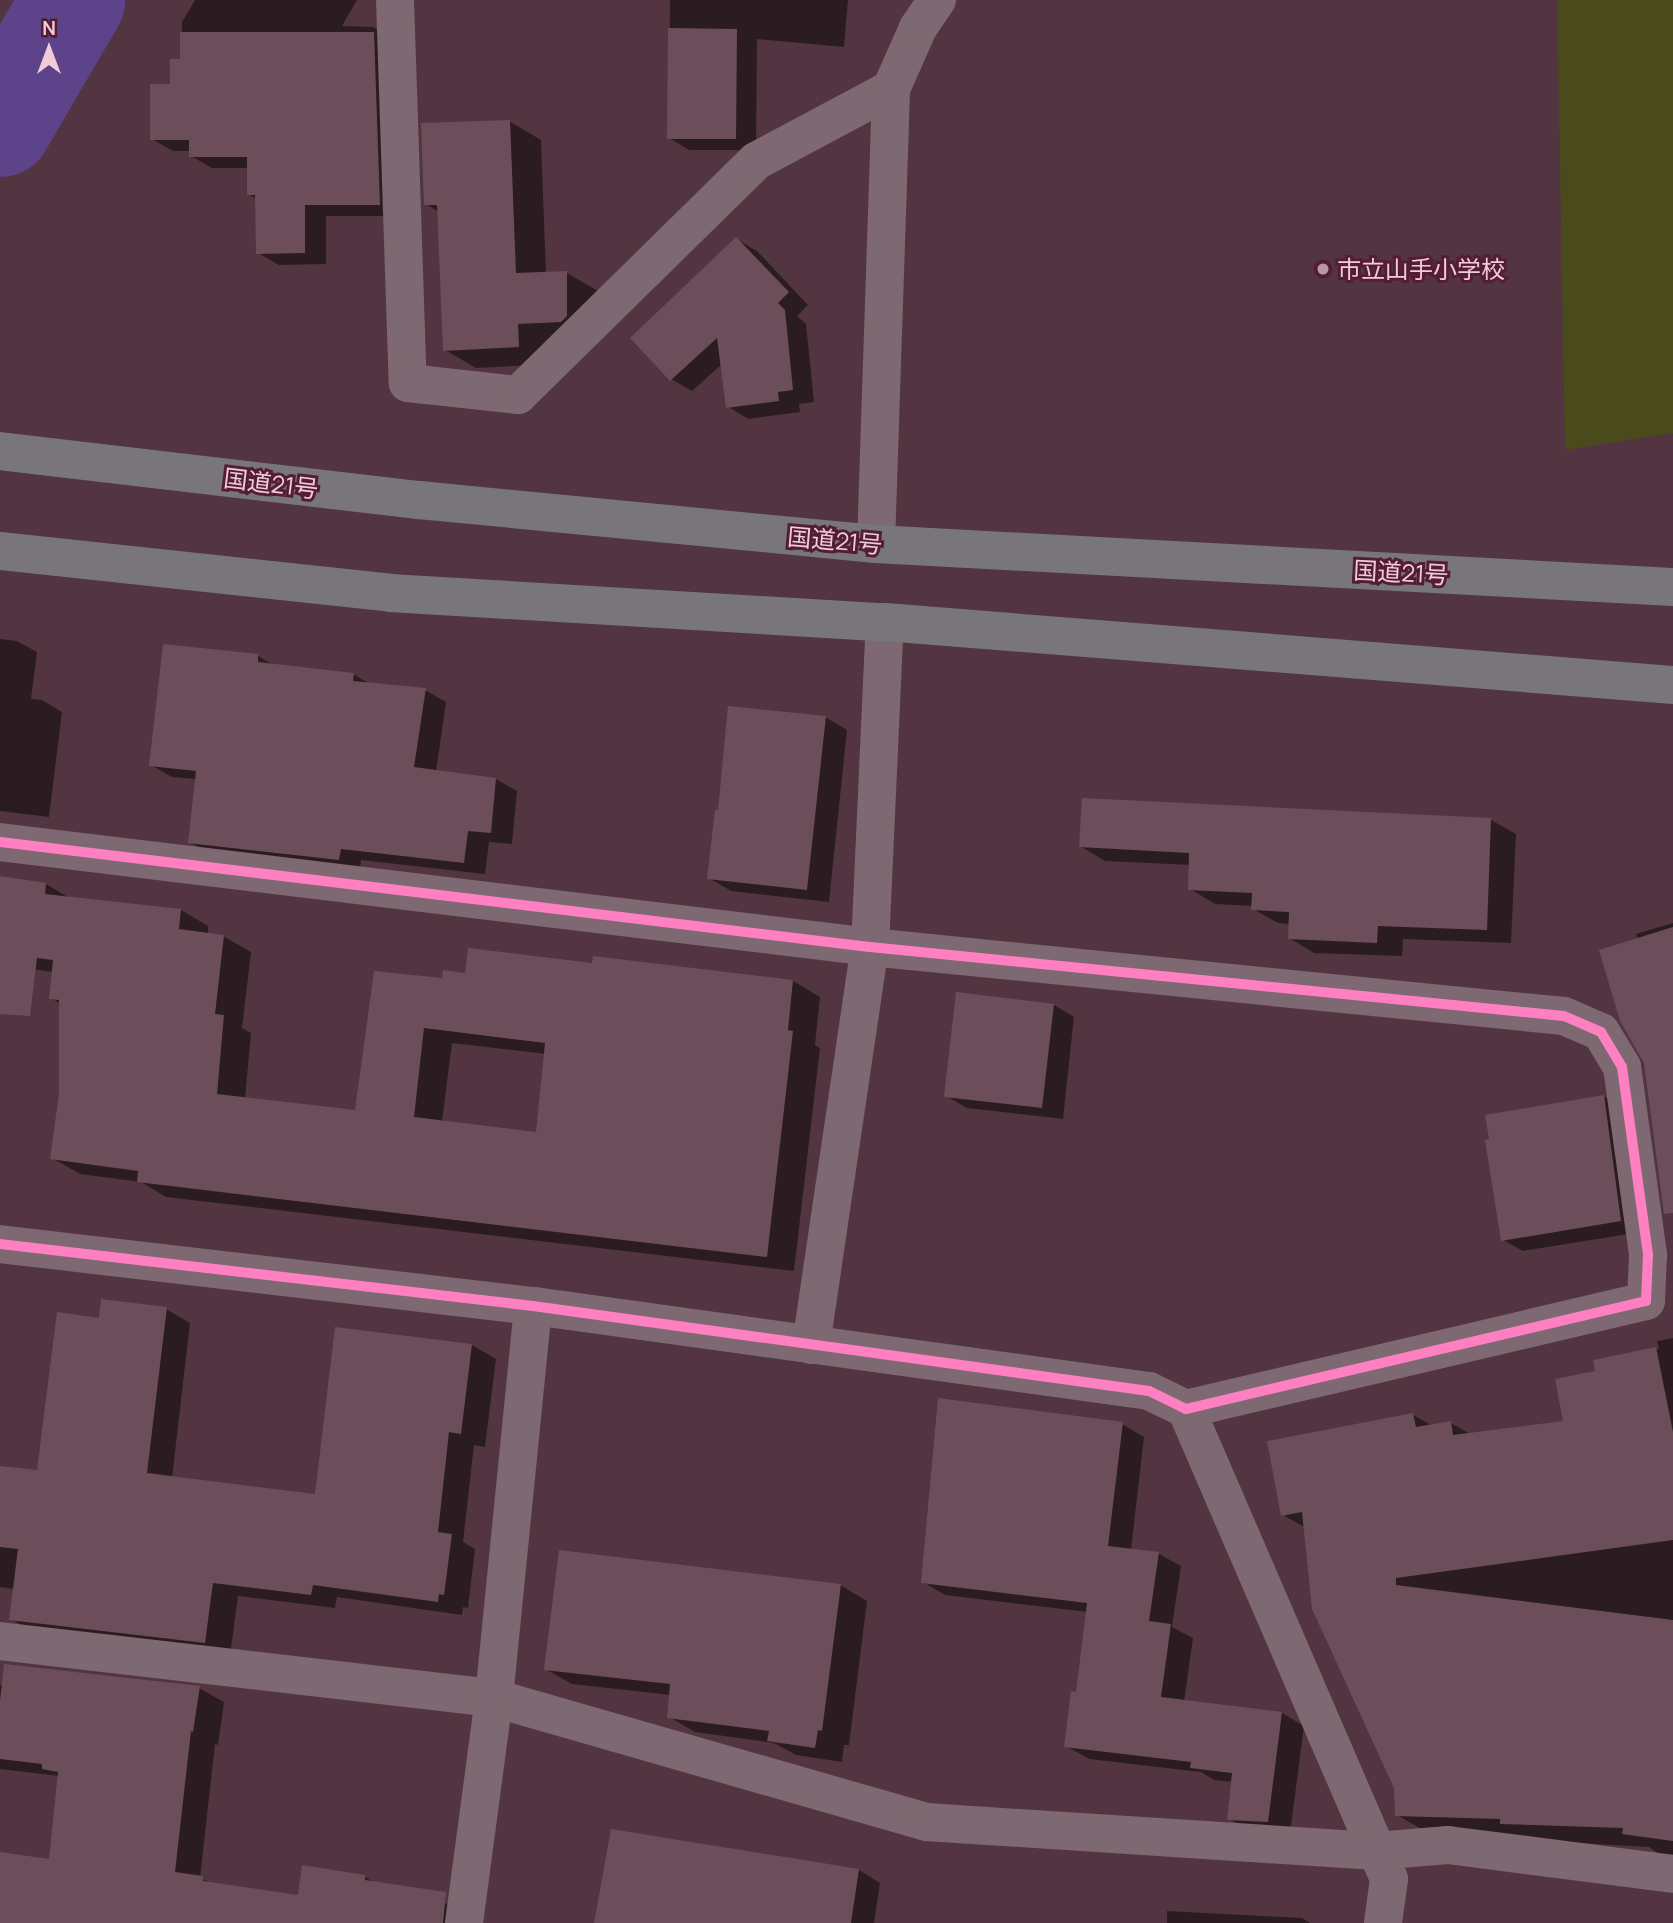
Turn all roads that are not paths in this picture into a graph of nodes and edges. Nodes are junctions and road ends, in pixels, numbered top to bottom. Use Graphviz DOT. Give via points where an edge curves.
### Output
graph roads {
  1 [pos="395,0"];
  2 [pos="937,0"];
  3 [pos="891,89"];
  4 [pos="0,451"];
  5 [pos="876,544"];
  6 [pos="0,551"];
  7 [pos="1673,587"];
  8 [pos="884,622"];
  9 [pos="1673,685"];
  10 [pos="0,842"];
  11 [pos="870,947"];
  12 [pos="0,1244"];
  13 [pos="533,1306"];
  14 [pos="811,1345"];
  15 [pos="1186,1409"];
  16 [pos="0,1641"];
  17 [pos="494,1698"];
  18 [pos="1376,1851"];
  19 [pos="1673,1874"];
  20 [pos="464,1923"];
  21 [pos="1383,1923"];
  1 -- 3 [label="street" via="408,383 518,395 756,161"];
  2 -- 3 [label="street" via="918,28"];
  3 -- 5 [label="street"];
  4 -- 5 [label="highway, 国道21号" via="419,500"];
  5 -- 7 [label="highway, 国道21号"];
  6 -- 8 [label="highway" via="390,593"];
  8 -- 9 [label="highway"];
  8 -- 11 [label="street"];
  10 -- 11 [label="street"];
  11 -- 14 [label="street"];
  11 -- 15 [label="street" via="1564,1016 1601,1032 1622,1067 1648,1255 1646,1301"];
  12 -- 13 [label="street"];
  13 -- 14 [label="street"];
  13 -- 17 [label="street"];
  14 -- 15 [label="street" via="1149,1391"];
  15 -- 18 [label="street"];
  16 -- 17 [label="street"];
  17 -- 18 [label="street" via="926,1822"];
  17 -- 20 [label="street"];
  18 -- 19 [label="street" via="1448,1845"];
  18 -- 21 [label="street" via="1389,1879"];
}
